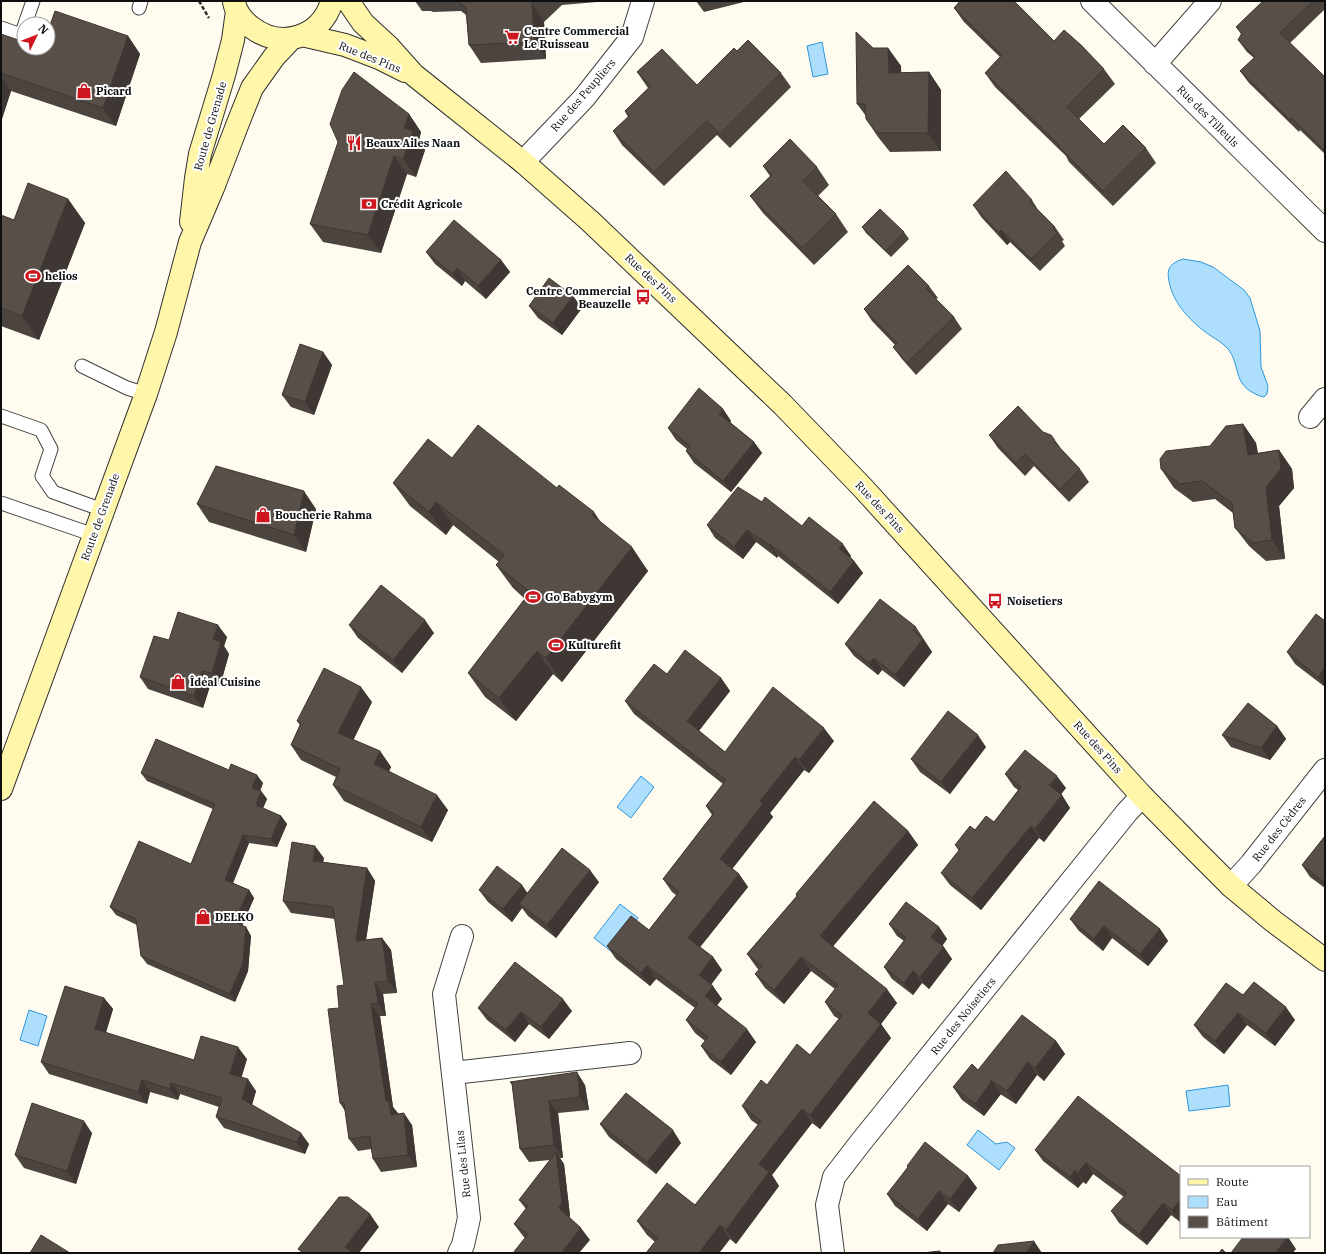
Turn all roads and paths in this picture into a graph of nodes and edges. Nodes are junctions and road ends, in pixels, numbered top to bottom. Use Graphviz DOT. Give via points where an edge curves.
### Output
graph roads {
  1 [pos="34,1"];
  2 [pos="332,1"];
  3 [pos="348,1"];
  4 [pos="643,1"];
  5 [pos="1092,1"];
  6 [pos="1210,1"];
  7 [pos="233,5"];
  8 [pos="28,16"];
  9 [pos="1,28"];
  10 [pos="16,33"];
  11 [pos="297,37"];
  12 [pos="384,52"];
  13 [pos="1155,64"];
  14 [pos="523,162"];
  15 [pos="1325,231"];
  16 [pos="190,242"];
  17 [pos="82,366"];
  18 [pos="146,394"];
  19 [pos="1325,399"];
  20 [pos="1,416"];
  21 [pos="1310,417"];
  22 [pos="1,503"];
  23 [pos="103,510"];
  24 [pos="94,535"];
  25 [pos="1325,770"];
  26 [pos="1,788"];
  27 [pos="1142,796"];
  28 [pos="1231,886"];
  29 [pos="462,936"];
  30 [pos="1325,960"];
  31 [pos="630,1053"];
  32 [pos="453,1074"];
  33 [pos="459,1253"];
  34 [pos="833,1253"];
  1 -- 8 [label="lane"];
  2 -- 11 [label="street, Route de Grenade" via="321,22 312,30"];
  3 -- 12 [label="street, Rue des Pins"];
  4 -- 14 [label="street, Rue des Peupliers" via="632,37 584,98"];
  5 -- 13 [label="street, Rue des Tilleuls"];
  6 -- 13 [label="street"];
  7 -- 11 [label="street, Rue des Pins" via="246,24 259,34 275,39"];
  7 -- 16 [label="street, Route de Grenade" via="233,40 200,154"];
  9 -- 10 [label="lane"];
  11 -- 12 [label="street, Rue des Pins"];
  11 -- 16 [label="street, Route de Grenade" via="274,57 252,88"];
  12 -- 14 [label="street, Rue des Pins"];
  13 -- 15 [label="street, Rue des Tilleuls"];
  14 -- 27 [label="street, Rue des Pins" via="590,221 783,405 863,488"];
  16 -- 18 [label="street, Route de Grenade"];
  17 -- 18 [label="lane" via="127,388"];
  18 -- 23 [label="street, Route de Grenade"];
  19 -- 21 [label="street"];
  20 -- 23 [label="lane" via="41,430 51,449 42,476 53,492"];
  22 -- 24 [label="lane"];
  23 -- 24 [label="street, Route de Grenade"];
  24 -- 26 [label="street, Route de Grenade"];
  25 -- 28 [label="street, Rue des Cèdres"];
  27 -- 28 [label="street, Rue des Pins"];
  27 -- 34 [label="street, Rue des Noisetiers" via="834,1178 827,1205"];
  28 -- 30 [label="street, Rue des Pins"];
  29 -- 32 [label="street, Rue des Lilas" via="444,994"];
  31 -- 32 [label="street"];
  32 -- 33 [label="street, Rue des Lilas" via="469,1218"];
}
